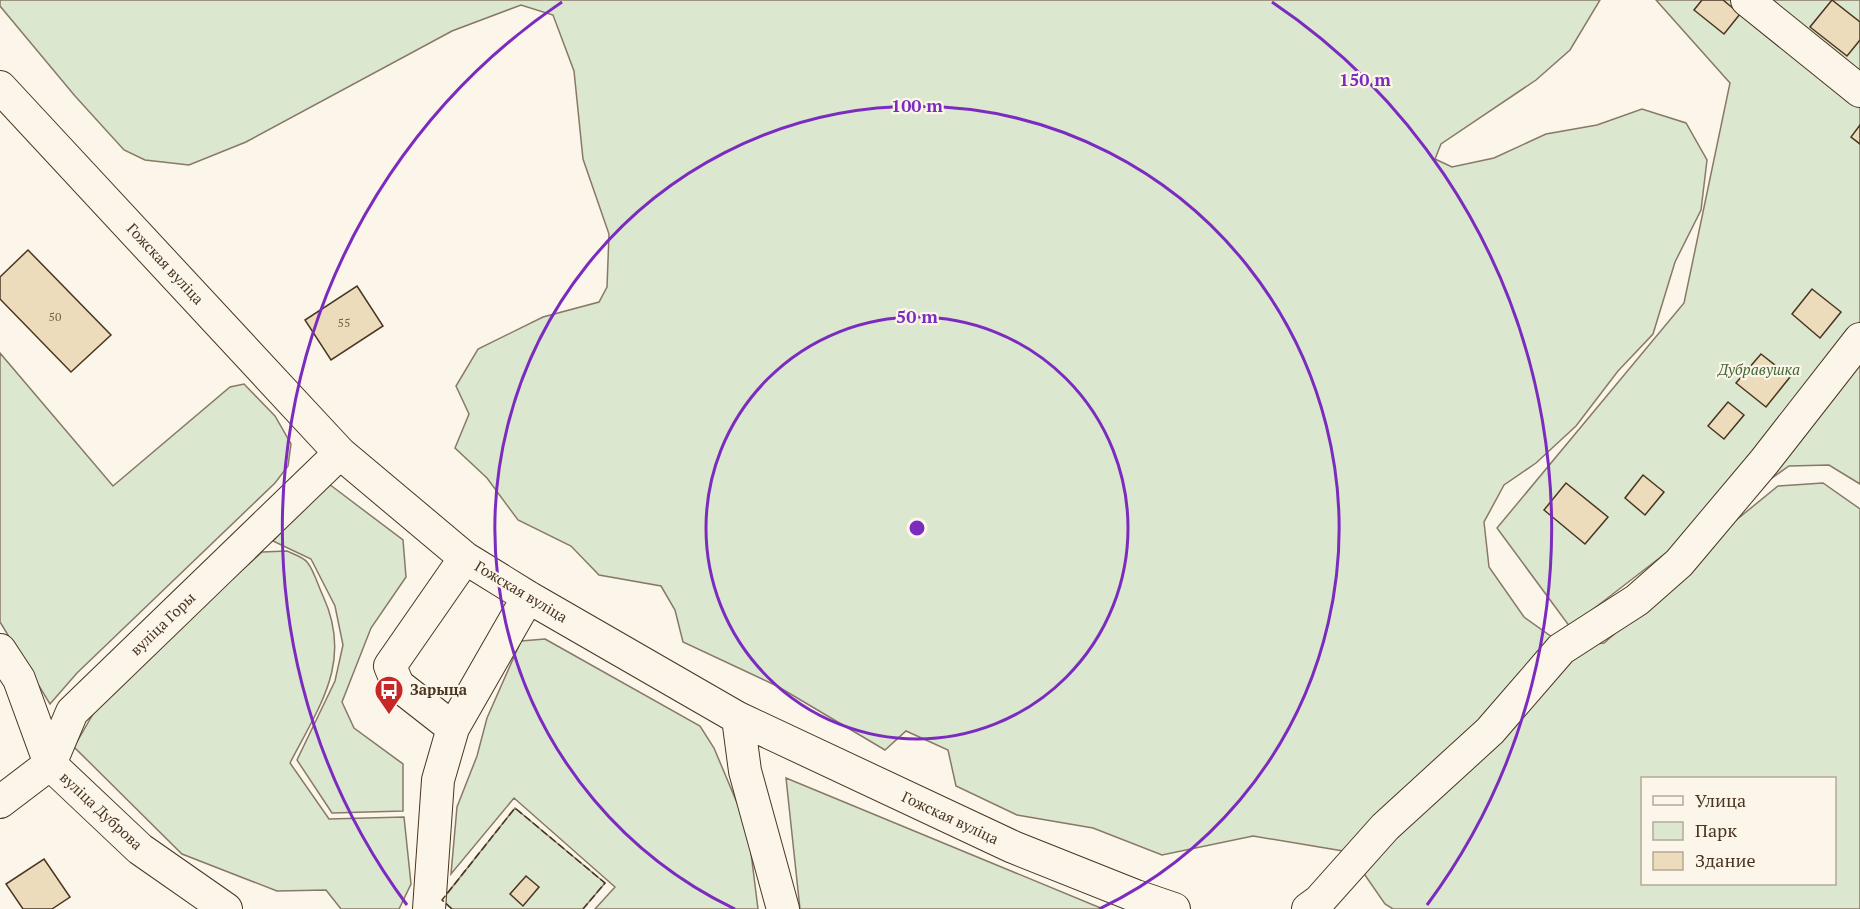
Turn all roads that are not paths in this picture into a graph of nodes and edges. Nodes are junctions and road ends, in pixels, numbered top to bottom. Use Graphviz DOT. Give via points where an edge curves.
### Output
graph roads {
  1 [pos="1747,0"];
  2 [pos="0,87"];
  3 [pos="1860,91"];
  4 [pos="1860,339"];
  5 [pos="340,453"];
  6 [pos="465,558"];
  7 [pos="528,597"];
  8 [pos="0,650"];
  9 [pos="738,718"];
  10 [pos="453,728"];
  11 [pos="50,764"];
  12 [pos="0,802"];
  13 [pos="225,909"];
  14 [pos="429,909"];
  15 [pos="783,909"];
  16 [pos="1174,909"];
  17 [pos="1308,909"];
  1 -- 3 [label="street"];
  2 -- 5 [label="street, Гожская вуліца"];
  4 -- 17 [label="street" via="1679,563 1637,600 1561,649 1490,731 1385,827"];
  5 -- 6 [label="street, Гожская вуліца"];
  5 -- 11 [label="street, вуліца Горы" via="72,712"];
  6 -- 7 [label="street, Гожская вуліца"];
  6 -- 10 [label="street" via="390,666 398,685"];
  7 -- 9 [label="street, Гожская вуліца"];
  7 -- 10 [label="street"];
  8 -- 11 [label="street, вуліца Дуброва" via="19,679"];
  9 -- 15 [label="street" via="745,771"];
  9 -- 16 [label="street, Гожская вуліца" via="1013,847"];
  10 -- 14 [label="street" via="438,780"];
  11 -- 12 [label="street, вуліца Горы"];
  11 -- 13 [label="street, вуліца Дуброва" via="140,849"];
}
